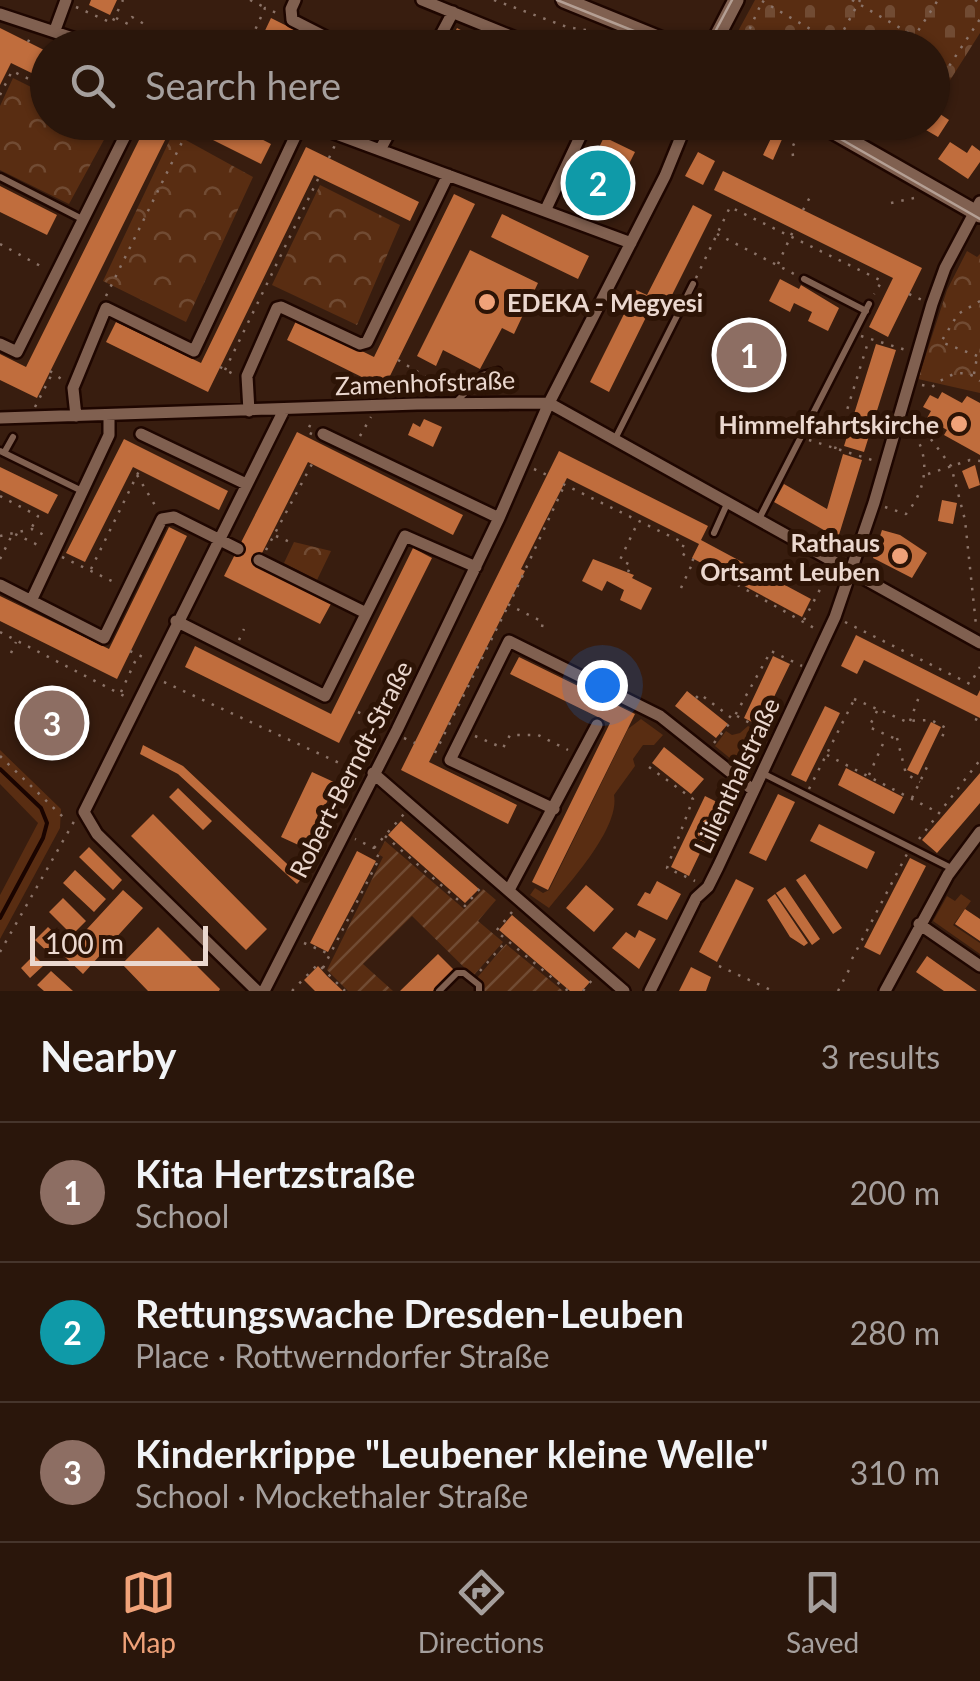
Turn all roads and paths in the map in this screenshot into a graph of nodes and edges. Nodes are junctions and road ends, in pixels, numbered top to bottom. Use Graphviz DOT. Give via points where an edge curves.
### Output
graph roads {
  1 [pos="123,0"];
  2 [pos="250,0"];
  3 [pos="295,0"];
  4 [pos="422,0"];
  5 [pos="494,0"];
  6 [pos="564,0"];
  7 [pos="736,0"];
  8 [pos="852,0"];
  9 [pos="938,0"];
  10 [pos="975,0"];
  11 [pos="66,1"];
  12 [pos="763,1"];
  13 [pos="859,2"];
  14 [pos="980,3"];
  15 [pos="266,8"];
  16 [pos="454,12"];
  17 [pos="0,14"];
  18 [pos="114,18"];
  19 [pos="980,19"];
  20 [pos="292,20"];
  21 [pos="146,25"];
  22 [pos="54,30"];
  23 [pos="256,30"];
  24 [pos="312,30"];
  25 [pos="444,30"];
  26 [pos="497,30"];
  27 [pos="582,30"];
  28 [pos="638,30"];
  29 [pos="720,30"];
  30 [pos="749,30"];
  31 [pos="809,30"];
  32 [pos="844,30"];
  33 [pos="904,30"];
  34 [pos="918,30"];
  35 [pos="15,65"];
  36 [pos="950,65"];
  37 [pos="12,71"];
  38 [pos="30,80"];
  39 [pos="0,96"];
  40 [pos="123,140"];
  41 [pos="182,140"];
  42 [pos="294,140"];
  43 [pos="337,140"];
  44 [pos="351,140"];
  45 [pos="385,140"];
  46 [pos="579,140"];
  47 [pos="679,140"];
  48 [pos="798,140"];
  49 [pos="837,140"];
  50 [pos="380,150"];
  51 [pos="793,156"];
  52 [pos="329,158"];
  53 [pos="448,175"];
  54 [pos="0,177"];
  55 [pos="319,177"];
  56 [pos="810,197"];
  57 [pos="920,197"];
  58 [pos="891,203"];
  59 [pos="546,209"];
  60 [pos="803,210"];
  61 [pos="978,210"];
  62 [pos="83,220"];
  63 [pos="794,229"];
  64 [pos="716,234"];
  65 [pos="790,237"];
  66 [pos="630,243"];
  67 [pos="0,244"];
  68 [pos="778,266"];
  69 [pos="56,274"];
  70 [pos="804,280"];
  71 [pos="882,280"];
  72 [pos="693,284"];
  73 [pos="890,284"];
  74 [pos="980,301"];
  75 [pos="106,308"];
  76 [pos="868,308"];
  77 [pos="855,334"];
  78 [pos="869,338"];
  79 [pos="930,338"];
  80 [pos="942,342"];
  81 [pos="0,344"];
  82 [pos="917,354"];
  83 [pos="979,356"];
  84 [pos="398,360"];
  85 [pos="220,367"];
  86 [pos="225,370"];
  87 [pos="498,371"];
  88 [pos="974,376"];
  89 [pos="247,380"];
  90 [pos="980,382"];
  91 [pos="916,384"];
  92 [pos="74,388"];
  93 [pos="38,401"];
  94 [pos="436,404"];
  95 [pos="456,404"];
  96 [pos="549,404"];
  97 [pos="376,407"];
  98 [pos="909,409"];
  99 [pos="249,410"];
  100 [pos="284,410"];
  101 [pos="76,416"];
  102 [pos="110,416"];
  103 [pos="0,418"];
  104 [pos="905,423"];
  105 [pos="141,434"];
  106 [pos="323,434"];
  107 [pos="13,437"];
  108 [pos="802,438"];
  109 [pos="614,440"];
  110 [pos="354,448"];
  111 [pos="835,449"];
  112 [pos="2,452"];
  113 [pos="874,461"];
  114 [pos="980,461"];
  115 [pos="523,463"];
  116 [pos="312,464"];
  117 [pos="952,466"];
  118 [pos="927,474"];
  119 [pos="546,475"];
  120 [pos="246,484"];
  121 [pos="83,491"];
  122 [pos="0,496"];
  123 [pos="874,503"];
  124 [pos="727,504"];
  125 [pos="169,516"];
  126 [pos="499,518"];
  127 [pos="638,521"];
  128 [pos="758,521"];
  129 [pos="32,529"];
  130 [pos="714,532"];
  131 [pos="13,533"];
  132 [pos="274,535"];
  133 [pos="0,536"];
  134 [pos="217,540"];
  135 [pos="292,543"];
  136 [pos="56,548"];
  137 [pos="238,549"];
  138 [pos="0,559"];
  139 [pos="260,560"];
  140 [pos="694,560"];
  141 [pos="476,567"];
  142 [pos="90,570"];
  143 [pos="628,572"];
  144 [pos="850,572"];
  145 [pos="828,573"];
  146 [pos="0,585"];
  147 [pos="680,588"];
  148 [pos="128,589"];
  149 [pos="30,601"];
  150 [pos="509,605"];
  151 [pos="366,613"];
  152 [pos="835,617"];
  153 [pos="176,621"];
  154 [pos="804,621"];
  155 [pos="542,627"];
  156 [pos="0,632"];
  157 [pos="826,636"];
  158 [pos="16,640"];
  159 [pos="979,642"];
  160 [pos="130,651"];
  161 [pos="11,653"];
  162 [pos="138,654"];
  163 [pos="802,666"];
  164 [pos="980,667"];
  165 [pos="152,669"];
  166 [pos="120,694"];
  167 [pos="920,694"];
  168 [pos="696,698"];
  169 [pos="136,702"];
  170 [pos="878,709"];
  171 [pos="358,712"];
  172 [pos="735,717"];
  173 [pos="910,722"];
  174 [pos="597,725"];
  175 [pos="397,730"];
  176 [pos="465,731"];
  177 [pos="769,734"];
  178 [pos="887,735"];
  179 [pos="942,737"];
  180 [pos="707,752"];
  181 [pos="435,753"];
  182 [pos="826,755"];
  183 [pos="0,756"];
  184 [pos="581,756"];
  185 [pos="980,760"];
  186 [pos="649,767"];
  187 [pos="927,767"];
  188 [pos="762,773"];
  189 [pos="372,775"];
  190 [pos="868,776"];
  191 [pos="920,782"];
  192 [pos="753,790"];
  193 [pos="806,794"];
  194 [pos="912,799"];
  195 [pos="86,804"];
  196 [pos="412,806"];
  197 [pos="554,809"];
  198 [pos="939,813"];
  199 [pos="64,818"];
  200 [pos="980,832"];
  201 [pos="343,833"];
  202 [pos="386,836"];
  203 [pos="374,848"];
  204 [pos="912,849"];
  205 [pos="952,869"];
  206 [pos="492,875"];
  207 [pos="708,887"];
  208 [pos="510,890"];
  209 [pos="522,900"];
  210 [pos="919,924"];
  211 [pos="291,937"];
  212 [pos="507,940"];
  213 [pos="0,952"];
  214 [pos="330,955"];
  215 [pos="852,959"];
  216 [pos="719,966"];
  217 [pos="851,966"];
  218 [pos="980,966"];
  219 [pos="322,968"];
  220 [pos="599,971"];
  221 [pos="472,980"];
  222 [pos="261,991"];
  223 [pos="292,991"];
  224 [pos="345,991"];
  225 [pos="438,991"];
  226 [pos="479,991"];
  227 [pos="568,991"];
  228 [pos="583,991"];
  229 [pos="624,991"];
  230 [pos="650,991"];
  231 [pos="774,991"];
  232 [pos="838,991"];
  233 [pos="885,991"];
  1 -- 18 [label="path"];
  2 -- 15 [label="path"];
  3 -- 20 [label="street"];
  4 -- 16 [label="street"];
  5 -- 27 [label="path"];
  6 -- 28 [label="street"];
  7 -- 29 [label="street"];
  8 -- 13 [label="path"];
  9 -- 34 [label="path"];
  10 -- 14 [label="path"];
  11 -- 18 [label="path" via="112,23"];
  11 -- 22 [label="street"];
  12 -- 30 [label="path"];
  12 -- 31 [label="path"];
  13 -- 32 [label="path"];
  13 -- 33 [label="path"];
  15 -- 20 [label="path"];
  15 -- 23 [label="path"];
  16 -- 25 [label="street"];
  16 -- 26 [label="street"];
  17 -- 22 [label="street"];
  18 -- 21 [label="path"];
  19 -- 36 [label="path"];
  20 -- 24 [label="street"];
  35 -- 37 [label="path"];
  37 -- 38 [label="path"];
  37 -- 39 [label="path"];
  40 -- 62 [label="street"];
  41 -- 75 [label="path" via="106,295"];
  42 -- 75 [label="street" via="194,351"];
  43 -- 52 [label="path"];
  44 -- 50 [label="street"];
  45 -- 50 [label="street"];
  46 -- 59 [label="street"];
  47 -- 66 [label="street, Zamenhofstraße"];
  48 -- 51 [label="path"];
  49 -- 61 [label="street"];
  50 -- 53 [label="street"];
  53 -- 59 [label="street"];
  53 -- 89 [label="street" via="367,342 282,306"];
  54 -- 62 [label="lane"];
  55 -- 86 [label="path"];
  56 -- 60 [label="path"];
  57 -- 58 [label="path"];
  59 -- 66 [label="street"];
  61 -- 82 [label="street, Lilienthalstraße" via="945,268"];
  62 -- 69 [label="street"];
  63 -- 65 [label="path"];
  64 -- 65 [label="path" via="730,207"];
  64 -- 68 [label="path"];
  64 -- 72 [label="path"];
  65 -- 68 [label="path"];
  65 -- 71 [label="path"];
  66 -- 96 [label="street, Zamenhofstraße"];
  67 -- 69 [label="path"];
  68 -- 70 [label="path"];
  69 -- 81 [label="street" via="17,352"];
  70 -- 76 [label="lane"];
  71 -- 73 [label="path"];
  71 -- 76 [label="path"];
  72 -- 109 [label="lane"];
  74 -- 80 [label="path" via="958,314"];
  75 -- 92 [label="street"];
  76 -- 77 [label="lane"];
  77 -- 78 [label="path"];
  77 -- 108 [label="lane"];
  78 -- 82 [label="path"];
  78 -- 111 [label="path"];
  79 -- 80 [label="path"];
  80 -- 83 [label="path"];
  82 -- 123 [label="street, Lilienthalstraße"];
  83 -- 88 [label="path"];
  84 -- 94 [label="path" via="436,384"];
  85 -- 86 [label="path"];
  86 -- 89 [label="path"];
  87 -- 95 [label="lane"];
  88 -- 90 [label="path"];
  88 -- 91 [label="path" via="960,372 932,387"];
  89 -- 99 [label="street"];
  92 -- 93 [label="path" via="51,372"];
  92 -- 101 [label="street"];
  94 -- 95 [label="street, Zamenhofstraße"];
  94 -- 97 [label="street, Zamenhofstraße"];
  95 -- 96 [label="street, Zamenhofstraße"];
  96 -- 109 [label="street"];
  96 -- 115 [label="street, Robert-Berndt-Straße"];
  97 -- 100 [label="street, Zamenhofstraße"];
  97 -- 110 [label="path"];
  98 -- 117 [label="path"];
  99 -- 100 [label="street, Zamenhofstraße"];
  99 -- 102 [label="street, Zamenhofstraße"];
  100 -- 120 [label="street"];
  101 -- 102 [label="street, Zamenhofstraße"];
  101 -- 103 [label="street, Zamenhofstraße"];
  102 -- 121 [label="street" via="109,435"];
  104 -- 118 [label="path" via="922,444"];
  105 -- 120 [label="street"];
  106 -- 110 [label="street, Zamenhofstraße"];
  107 -- 112 [label="lane"];
  108 -- 111 [label="path"];
  108 -- 128 [label="lane"];
  109 -- 124 [label="street"];
  110 -- 126 [label="street, Zamenhofstraße"];
  111 -- 113 [label="path"];
  112 -- 121 [label="lane"];
  114 -- 117 [label="path"];
  115 -- 119 [label="path"];
  115 -- 126 [label="street, Robert-Berndt-Straße"];
  116 -- 132 [label="path"];
  117 -- 118 [label="path"];
  117 -- 159 [label="path"];
  118 -- 123 [label="path" via="906,514"];
  120 -- 134 [label="street"];
  121 -- 136 [label="street"];
  122 -- 129 [label="path" via="38,516"];
  123 -- 144 [label="street, Lilienthalstraße"];
  124 -- 128 [label="street"];
  124 -- 130 [label="lane"];
  125 -- 134 [label="street"];
  125 -- 142 [label="path" via="156,507 138,473"];
  125 -- 148 [label="street"];
  126 -- 141 [label="street, Robert-Berndt-Straße"];
  127 -- 140 [label="path" via="684,543 681,553"];
  127 -- 143 [label="path" via="620,560 631,566"];
  127 -- 150 [label="path" via="564,485"];
  128 -- 144 [label="street"];
  129 -- 131 [label="path"];
  129 -- 136 [label="path"];
  131 -- 133 [label="path"];
  131 -- 136 [label="path"];
  131 -- 138 [label="path"];
  132 -- 135 [label="path"];
  132 -- 139 [label="path"];
  134 -- 137 [label="street"];
  134 -- 153 [label="street"];
  136 -- 142 [label="path"];
  136 -- 149 [label="street"];
  139 -- 151 [label="street"];
  140 -- 147 [label="path"];
  140 -- 154 [label="path"];
  141 -- 151 [label="street" via="405,536"];
  141 -- 175 [label="street, Robert-Berndt-Straße"];
  142 -- 148 [label="path"];
  144 -- 152 [label="street, Lilienthalstraße"];
  144 -- 159 [label="street"];
  145 -- 154 [label="path"];
  146 -- 149 [label="street"];
  148 -- 149 [label="street" via="104,638"];
  150 -- 155 [label="path"];
  150 -- 181 [label="path"];
  151 -- 153 [label="street" via="324,696"];
  152 -- 157 [label="street, Lilienthalstraße"];
  152 -- 164 [label="path" via="970,684"];
  153 -- 165 [label="street"];
  154 -- 157 [label="path"];
  156 -- 158 [label="path"];
  157 -- 188 [label="street, Lilienthalstraße"];
  158 -- 161 [label="path"];
  158 -- 166 [label="path"];
  160 -- 162 [label="path"];
  162 -- 165 [label="path"];
  162 -- 166 [label="path"];
  163 -- 172 [label="path" via="771,651"];
  165 -- 169 [label="street"];
  165 -- 189 [label="path"];
  166 -- 169 [label="path"];
  167 -- 173 [label="path"];
  168 -- 172 [label="path" via="700,694"];
  169 -- 195 [label="street"];
  170 -- 173 [label="path"];
  170 -- 178 [label="path" via="869,727"];
  170 -- 182 [label="path" via="855,697"];
  171 -- 175 [label="path"];
  172 -- 177 [label="path"];
  172 -- 180 [label="path"];
  173 -- 179 [label="path" via="930,720 946,728"];
  174 -- 184 [label="street"];
  175 -- 189 [label="street, Robert-Berndt-Straße"];
  176 -- 180 [label="street" via="509,641 660,716"];
  176 -- 184 [label="path" via="503,748 510,735 538,734"];
  176 -- 197 [label="street" via="450,760"];
  178 -- 190 [label="path"];
  178 -- 191 [label="path" via="897,739 906,774"];
  180 -- 192 [label="street"];
  182 -- 190 [label="path"];
  182 -- 193 [label="path"];
  183 -- 199 [label="path"];
  184 -- 197 [label="street"];
  185 -- 198 [label="path"];
  186 -- 207 [label="path" via="693,799 667,868"];
  187 -- 191 [label="path"];
  188 -- 192 [label="street, Lilienthalstraße"];
  188 -- 193 [label="lane"];
  189 -- 196 [label="street"];
  189 -- 201 [label="street, Robert-Berndt-Straße"];
  190 -- 194 [label="path"];
  191 -- 194 [label="path"];
  192 -- 207 [label="street, Lilienthalstraße"];
  193 -- 204 [label="lane"];
  194 -- 198 [label="path"];
  195 -- 213 [label="path"];
  195 -- 222 [label="street" via="87,820"];
  196 -- 202 [label="path"];
  196 -- 206 [label="street"];
  197 -- 208 [label="street"];
  198 -- 204 [label="path"];
  200 -- 205 [label="street"];
  201 -- 203 [label="path"];
  201 -- 211 [label="street, Robert-Berndt-Straße"];
  202 -- 203 [label="path"];
  202 -- 206 [label="path" via="465,906"];
  203 -- 214 [label="path" via="380,857"];
  204 -- 205 [label="lane"];
  204 -- 215 [label="path"];
  205 -- 210 [label="street"];
  206 -- 208 [label="street"];
  207 -- 230 [label="street, Lilienthalstraße" via="696,898"];
  208 -- 209 [label="street"];
  209 -- 212 [label="path" via="496,930"];
  209 -- 220 [label="street"];
  210 -- 218 [label="street"];
  210 -- 233 [label="street"];
  211 -- 214 [label="path"];
  211 -- 222 [label="street, Robert-Berndt-Straße"];
  212 -- 221 [label="path"];
  212 -- 227 [label="path"];
  214 -- 219 [label="path"];
  216 -- 231 [label="path"];
  217 -- 232 [label="path"];
  219 -- 223 [label="path" via="318,964"];
  219 -- 224 [label="path"];
  220 -- 228 [label="path"];
  220 -- 229 [label="street"];
  221 -- 225 [label="lane" via="457,973"];
  221 -- 226 [label="lane"];
}
